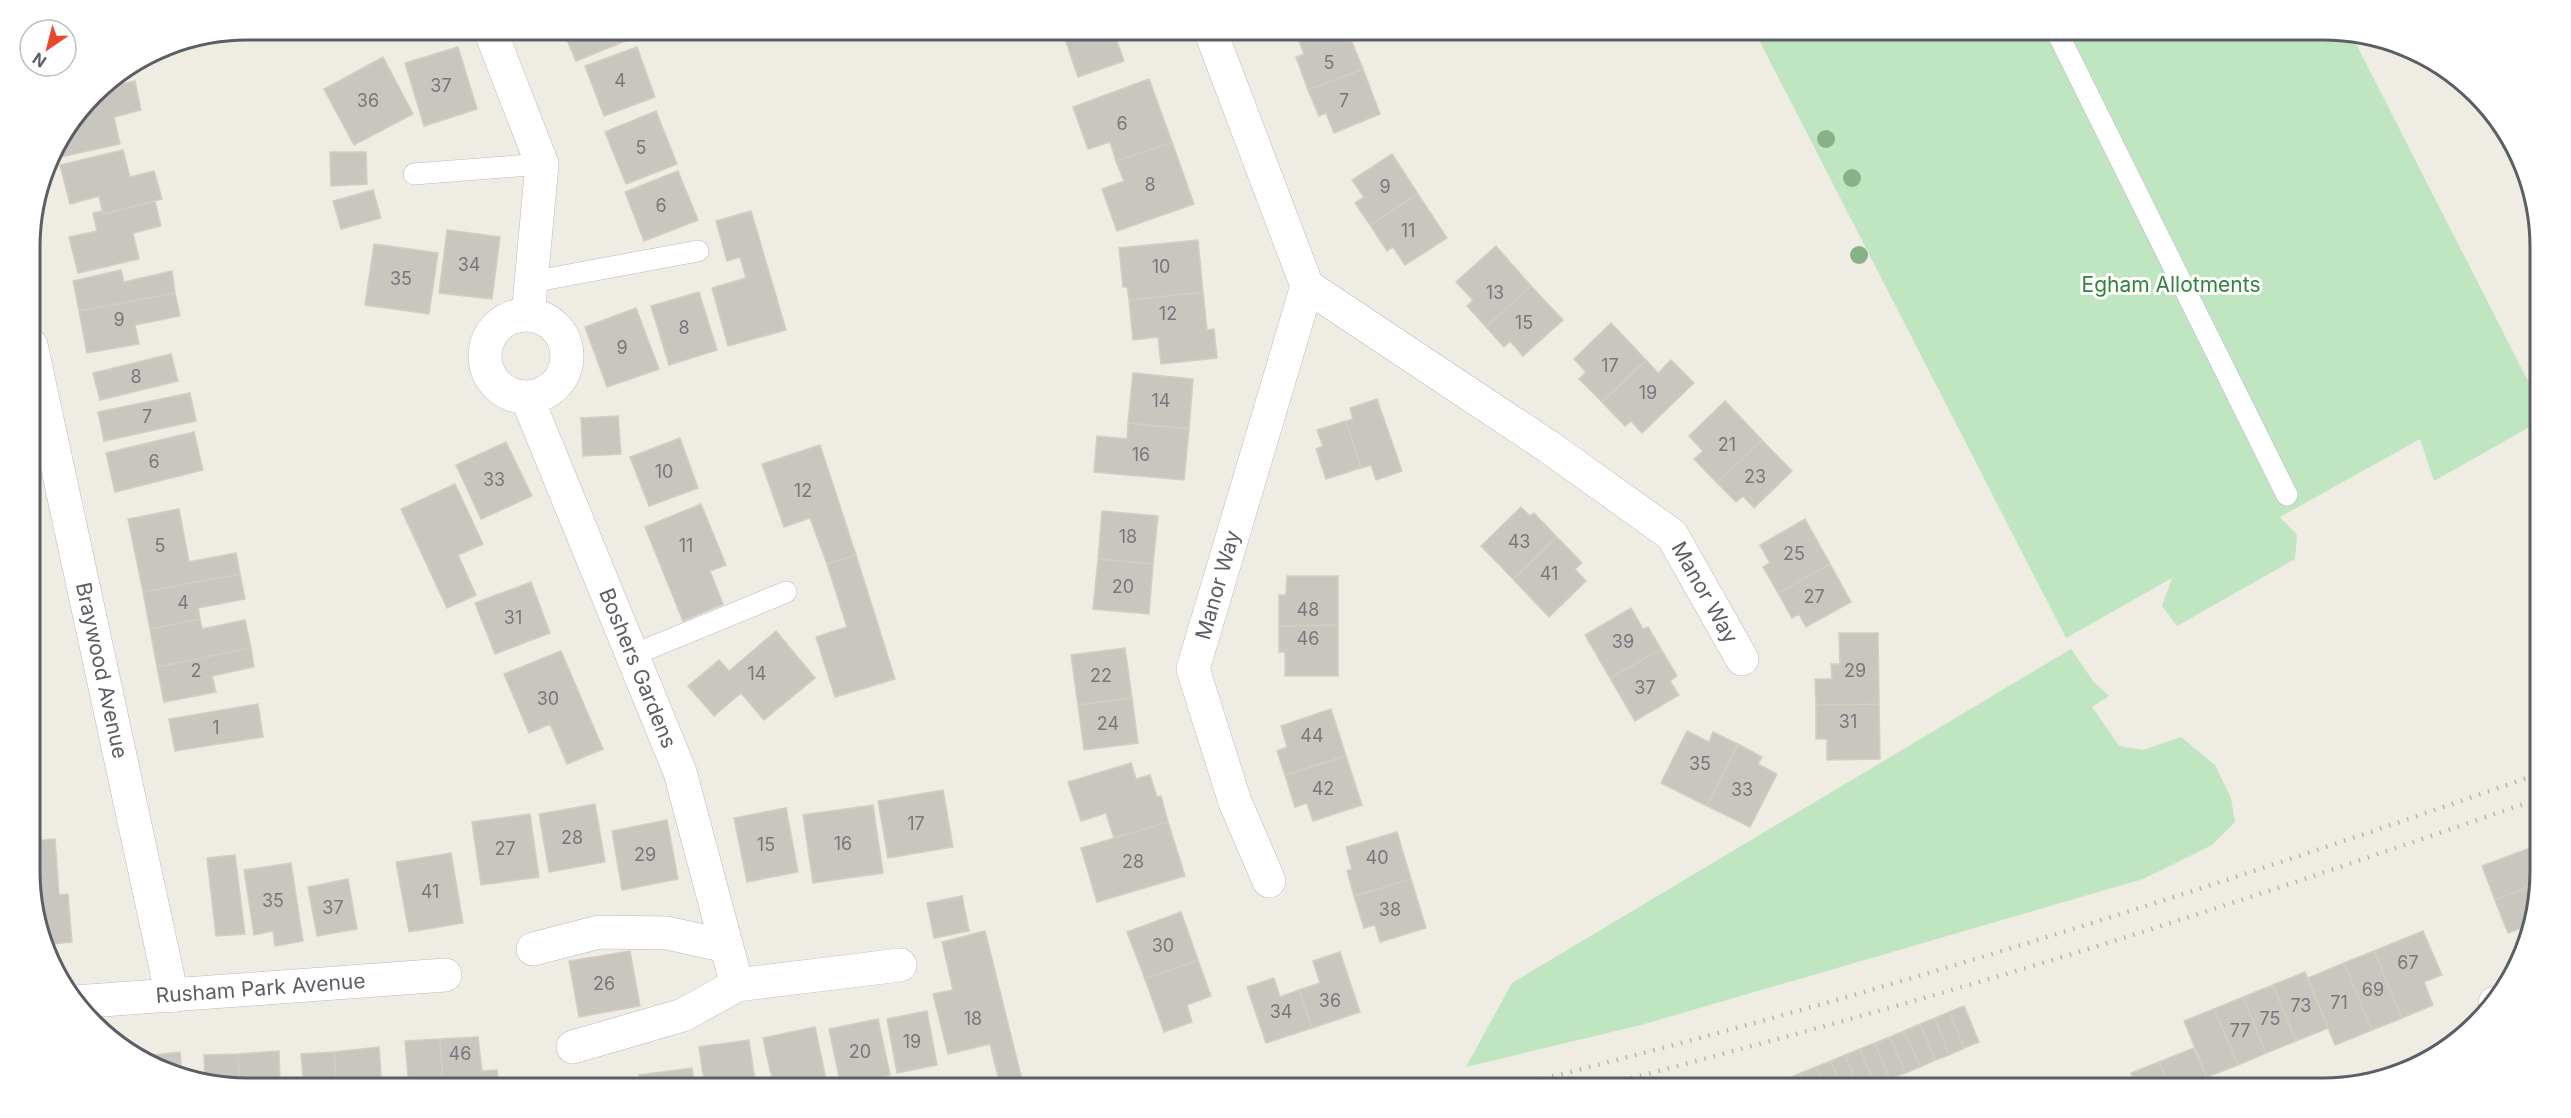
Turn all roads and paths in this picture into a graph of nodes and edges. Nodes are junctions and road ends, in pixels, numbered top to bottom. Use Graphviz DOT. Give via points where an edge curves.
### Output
graph roads {
  1 [pos="494,40"];
  2 [pos="1214,40"];
  3 [pos="2061,40"];
  4 [pos="542,164"];
  5 [pos="414,174"];
  6 [pos="698,251"];
  7 [pos="531,282"];
  8 [pos="1306,286"];
  9 [pos="528,315"];
  10 [pos="41,390"];
  11 [pos="527,398"];
  12 [pos="2287,495"];
  13 [pos="786,592"];
  14 [pos="633,655"];
  15 [pos="1742,659"];
  16 [pos="1269,881"];
  17 [pos="726,946"];
  18 [pos="533,949"];
  19 [pos="900,965"];
  20 [pos="445,975"];
  21 [pos="737,985"];
  22 [pos="172,996"];
  23 [pos="87,1001"];
  24 [pos="573,1047"];
  1 -- 4 [label="street"];
  2 -- 8 [label="street"];
  3 -- 12 [label="lane"];
  4 -- 5 [label="lane"];
  4 -- 7 [label="street"];
  6 -- 7 [label="lane"];
  7 -- 9 [label="street"];
  8 -- 15 [label="street, Manor Way" via="1548,447 1671,535"];
  8 -- 16 [label="street, Manor Way" via="1193,669 1235,802"];
  9 -- 11 [label="street" via="554,326 568,352 560,380 550,390"];
  9 -- 11 [label="street" via="499,325 485,350 486,364 496,383 513,396"];
  10 -- 22 [label="street, Braywood Avenue"];
  11 -- 14 [label="street, Boshers Gardens"];
  13 -- 14 [label="lane"];
  14 -- 17 [label="street, Boshers Gardens" via="680,772"];
  17 -- 18 [label="street" via="668,933 599,932"];
  17 -- 21 [label="street, Boshers Gardens"];
  19 -- 21 [label="street"];
  20 -- 22 [label="street, Rusham Park Avenue"];
  21 -- 24 [label="street" via="683,1015"];
  22 -- 23 [label="street, Rusham Park Avenue"];
}
